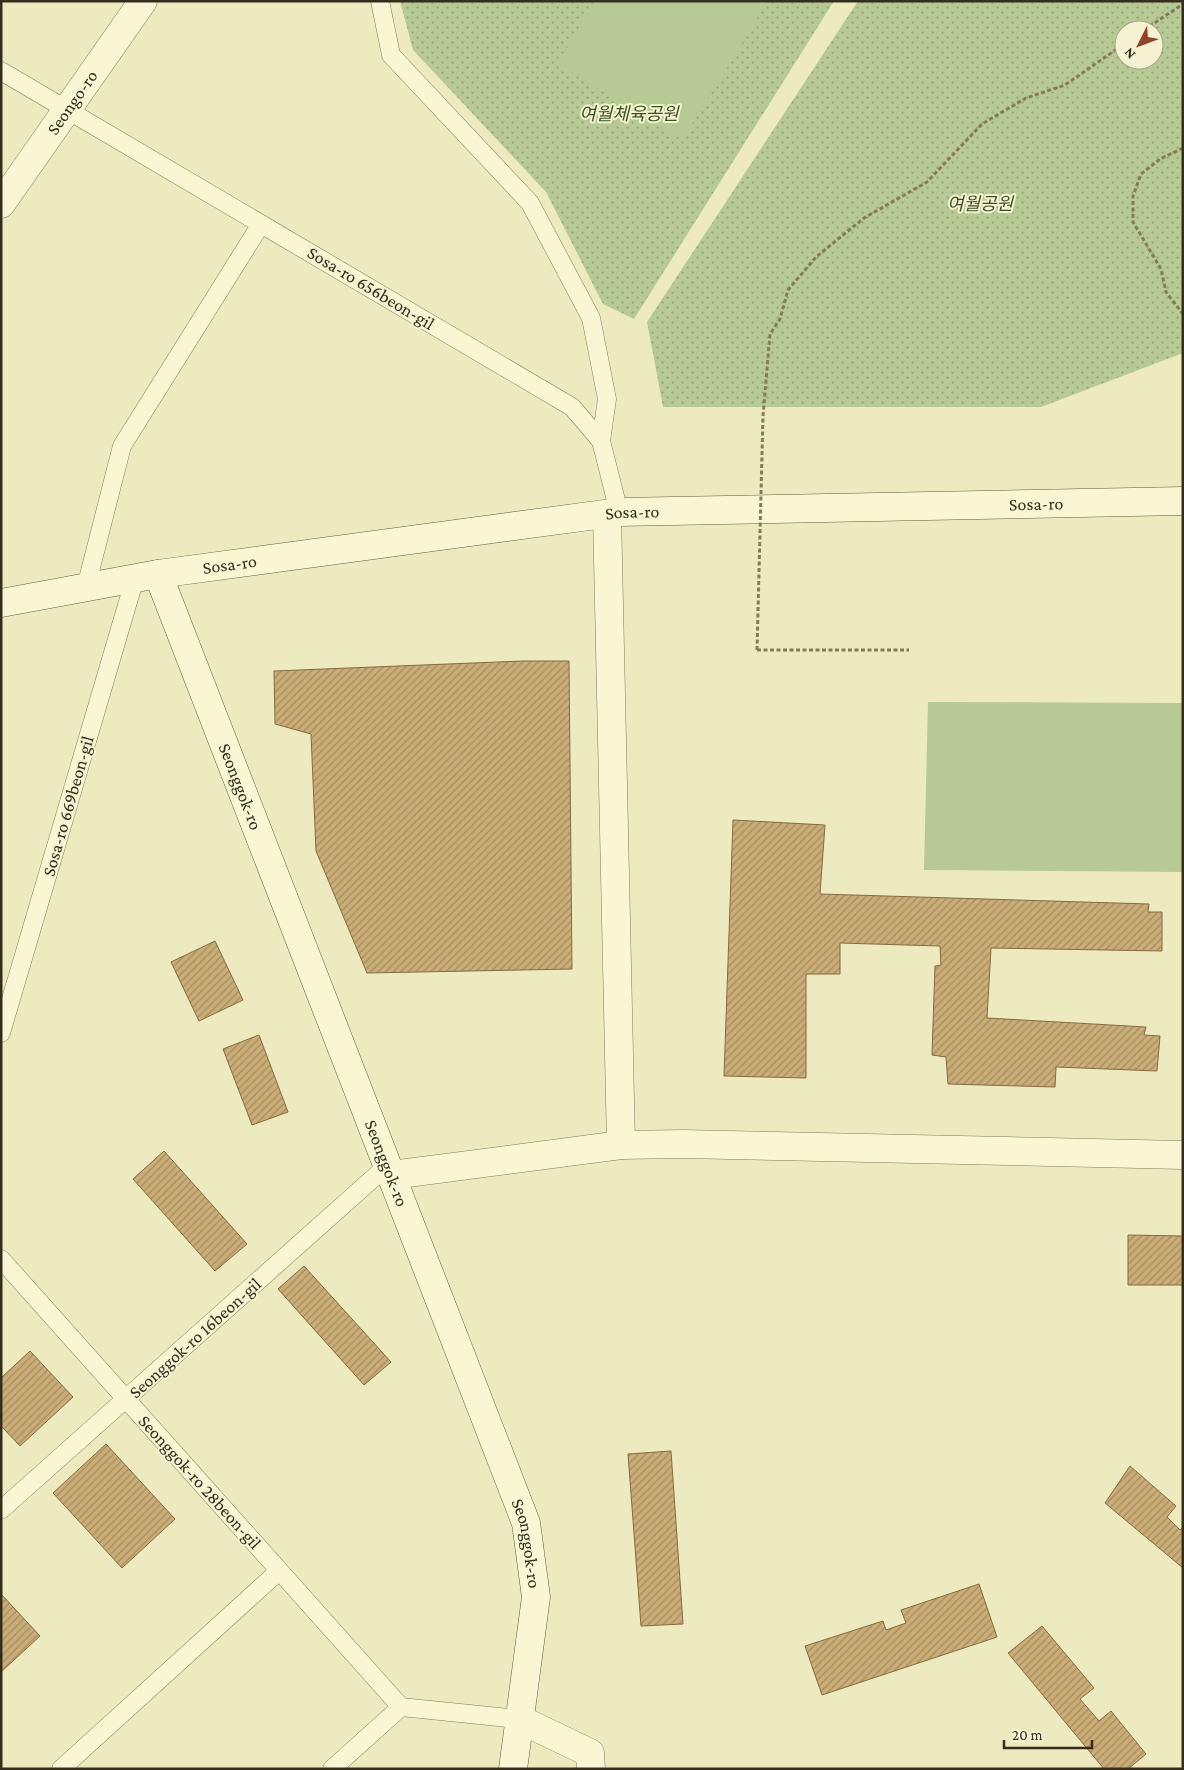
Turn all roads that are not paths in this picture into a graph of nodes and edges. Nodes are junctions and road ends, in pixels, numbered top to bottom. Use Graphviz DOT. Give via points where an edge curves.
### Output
graph roads {
  1 [pos="143,1"];
  2 [pos="380,1"];
  3 [pos="1,71"];
  4 [pos="68,110"];
  5 [pos="1,204"];
  6 [pos="261,224"];
  7 [pos="601,441"];
  8 [pos="1183,501"];
  9 [pos="613,513"];
  10 [pos="146,576"];
  11 [pos="86,588"];
  12 [pos="1,603"];
  13 [pos="1,1033"];
  14 [pos="620,1145"];
  15 [pos="1183,1155"];
  16 [pos="390,1170"];
  17 [pos="1,1259"];
  18 [pos="126,1399"];
  19 [pos="1,1510"];
  20 [pos="279,1571"];
  21 [pos="401,1707"];
  22 [pos="519,1720"];
  23 [pos="61,1769"];
  24 [pos="332,1769"];
  25 [pos="512,1769"];
  26 [pos="591,1769"];
  1 -- 4 [label="street, Seongo-ro"];
  2 -- 7 [label="lane" via="391,55 530,204 592,318 608,399"];
  3 -- 4 [label="lane, Sosa-ro 656beon-gil"];
  4 -- 5 [label="street, Seongo-ro"];
  4 -- 6 [label="lane, Sosa-ro 656beon-gil"];
  6 -- 7 [label="lane, Sosa-ro 656beon-gil" via="572,407"];
  6 -- 11 [label="lane" via="122,446"];
  7 -- 9 [label="lane, Sosa-ro 656beon-gil"];
  8 -- 9 [label="street, Sosa-ro"];
  9 -- 10 [label="street, Sosa-ro"];
  9 -- 14 [label="street"];
  10 -- 11 [label="street, Sosa-ro"];
  10 -- 13 [label="lane, Sosa-ro 669beon-gil"];
  10 -- 16 [label="street, Seonggok-ro"];
  11 -- 12 [label="street, Sosa-ro"];
  14 -- 15 [label="street"];
  14 -- 16 [label="street"];
  16 -- 18 [label="lane, Seonggok-ro 16beon-gil"];
  16 -- 22 [label="street, Seonggok-ro" via="526,1523 536,1596"];
  17 -- 18 [label="lane, Seonggok-ro 28beon-gil"];
  18 -- 19 [label="lane, Seonggok-ro 16beon-gil"];
  18 -- 20 [label="lane, Seonggok-ro 28beon-gil"];
  20 -- 21 [label="lane, Seonggok-ro 28beon-gil"];
  20 -- 23 [label="lane"];
  21 -- 22 [label="lane"];
  21 -- 24 [label="lane"];
  22 -- 25 [label="street, Seonggok-ro"];
  22 -- 26 [label="street" via="590,1753"];
}
